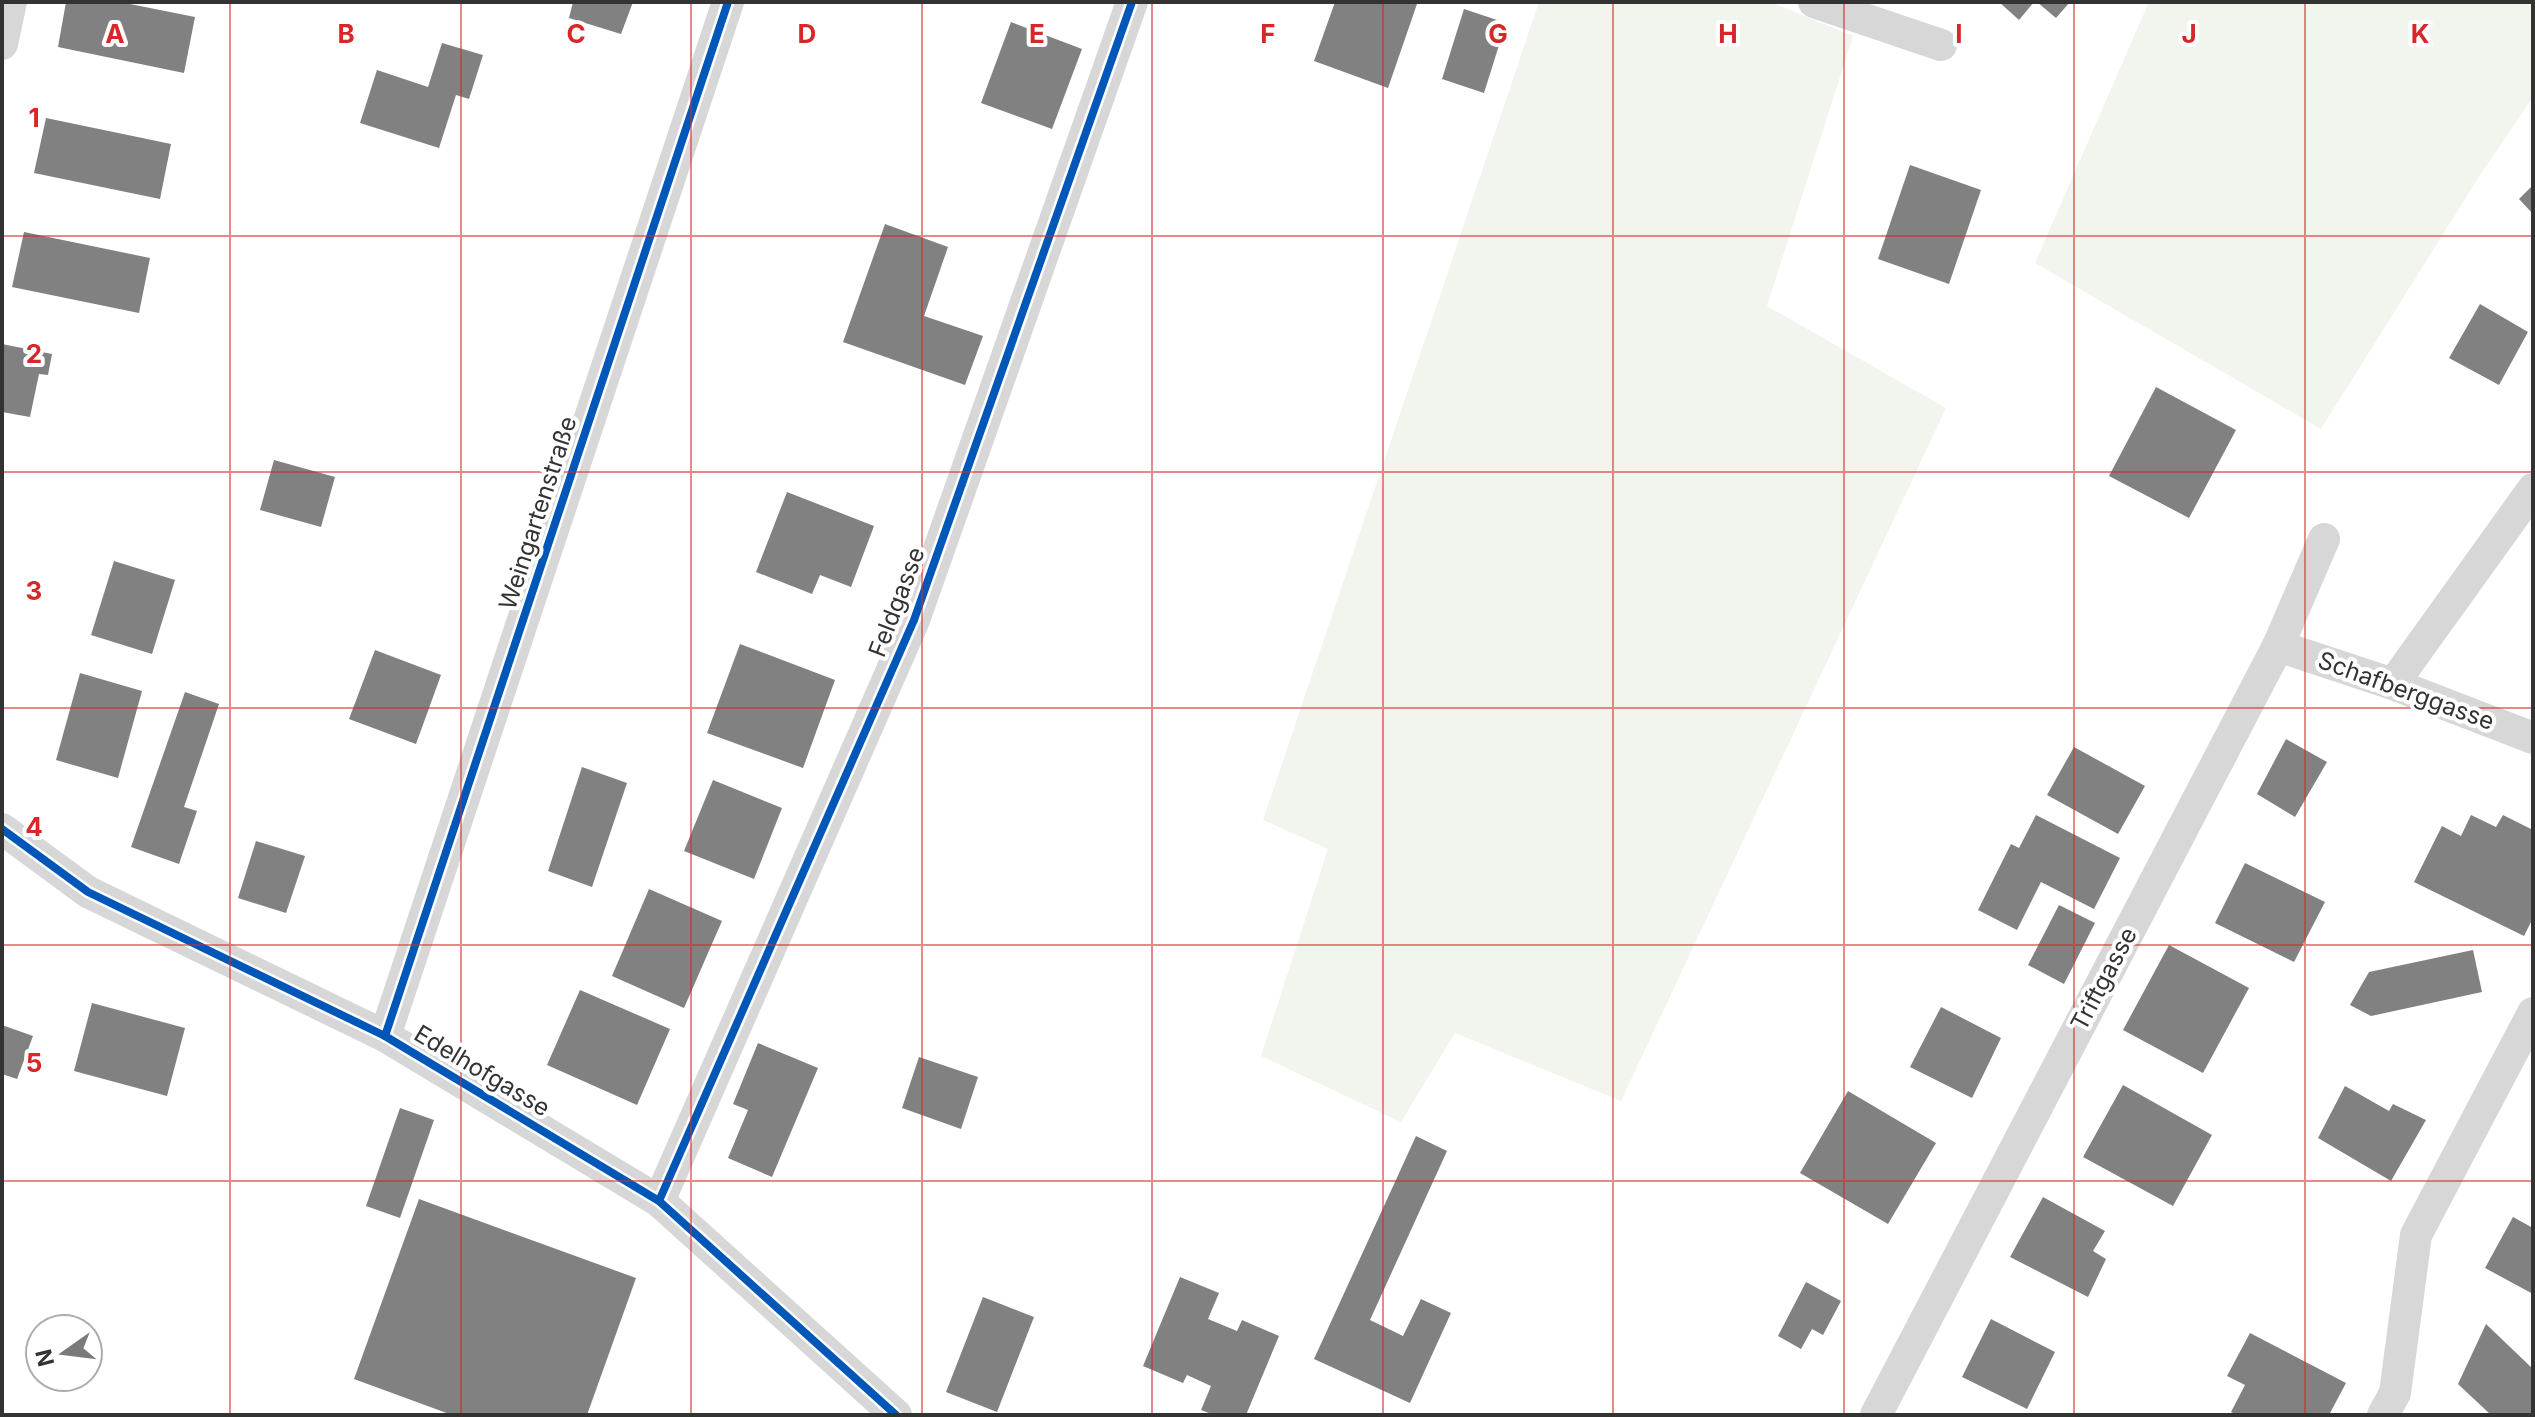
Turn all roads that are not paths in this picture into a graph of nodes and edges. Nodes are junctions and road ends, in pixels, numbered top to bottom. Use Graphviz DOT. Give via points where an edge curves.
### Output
graph roads {
  1 [pos="11,2"];
  2 [pos="728,2"];
  3 [pos="1132,2"];
  4 [pos="1814,2"];
  5 [pos="2,44"];
  6 [pos="1941,45"];
  7 [pos="2533,489"];
  8 [pos="2324,539"];
  9 [pos="2278,646"];
  10 [pos="2393,684"];
  11 [pos="2533,738"];
  12 [pos="2,829"];
  13 [pos="2533,1013"];
  14 [pos="385,1036"];
  15 [pos="659,1201"];
  16 [pos="896,1415"];
  17 [pos="1876,1415"];
  18 [pos="2383,1415"];
  1 -- 5 [label="street"];
  2 -- 14 [label="street, Weingartenstraße"];
  3 -- 15 [label="street, Feldgasse" via="914,620"];
  4 -- 6 [label="street"];
  7 -- 10 [label="street"];
  8 -- 9 [label="street, Triftgasse"];
  9 -- 10 [label="street, Schafberggasse"];
  9 -- 17 [label="street, Triftgasse"];
  10 -- 11 [label="street, Schafberggasse"];
  12 -- 14 [label="street, Edelhofgasse" via="88,892"];
  13 -- 18 [label="street" via="2416,1235 2395,1393"];
  14 -- 15 [label="street, Edelhofgasse"];
  15 -- 16 [label="street, Edelhofgasse"];
}
